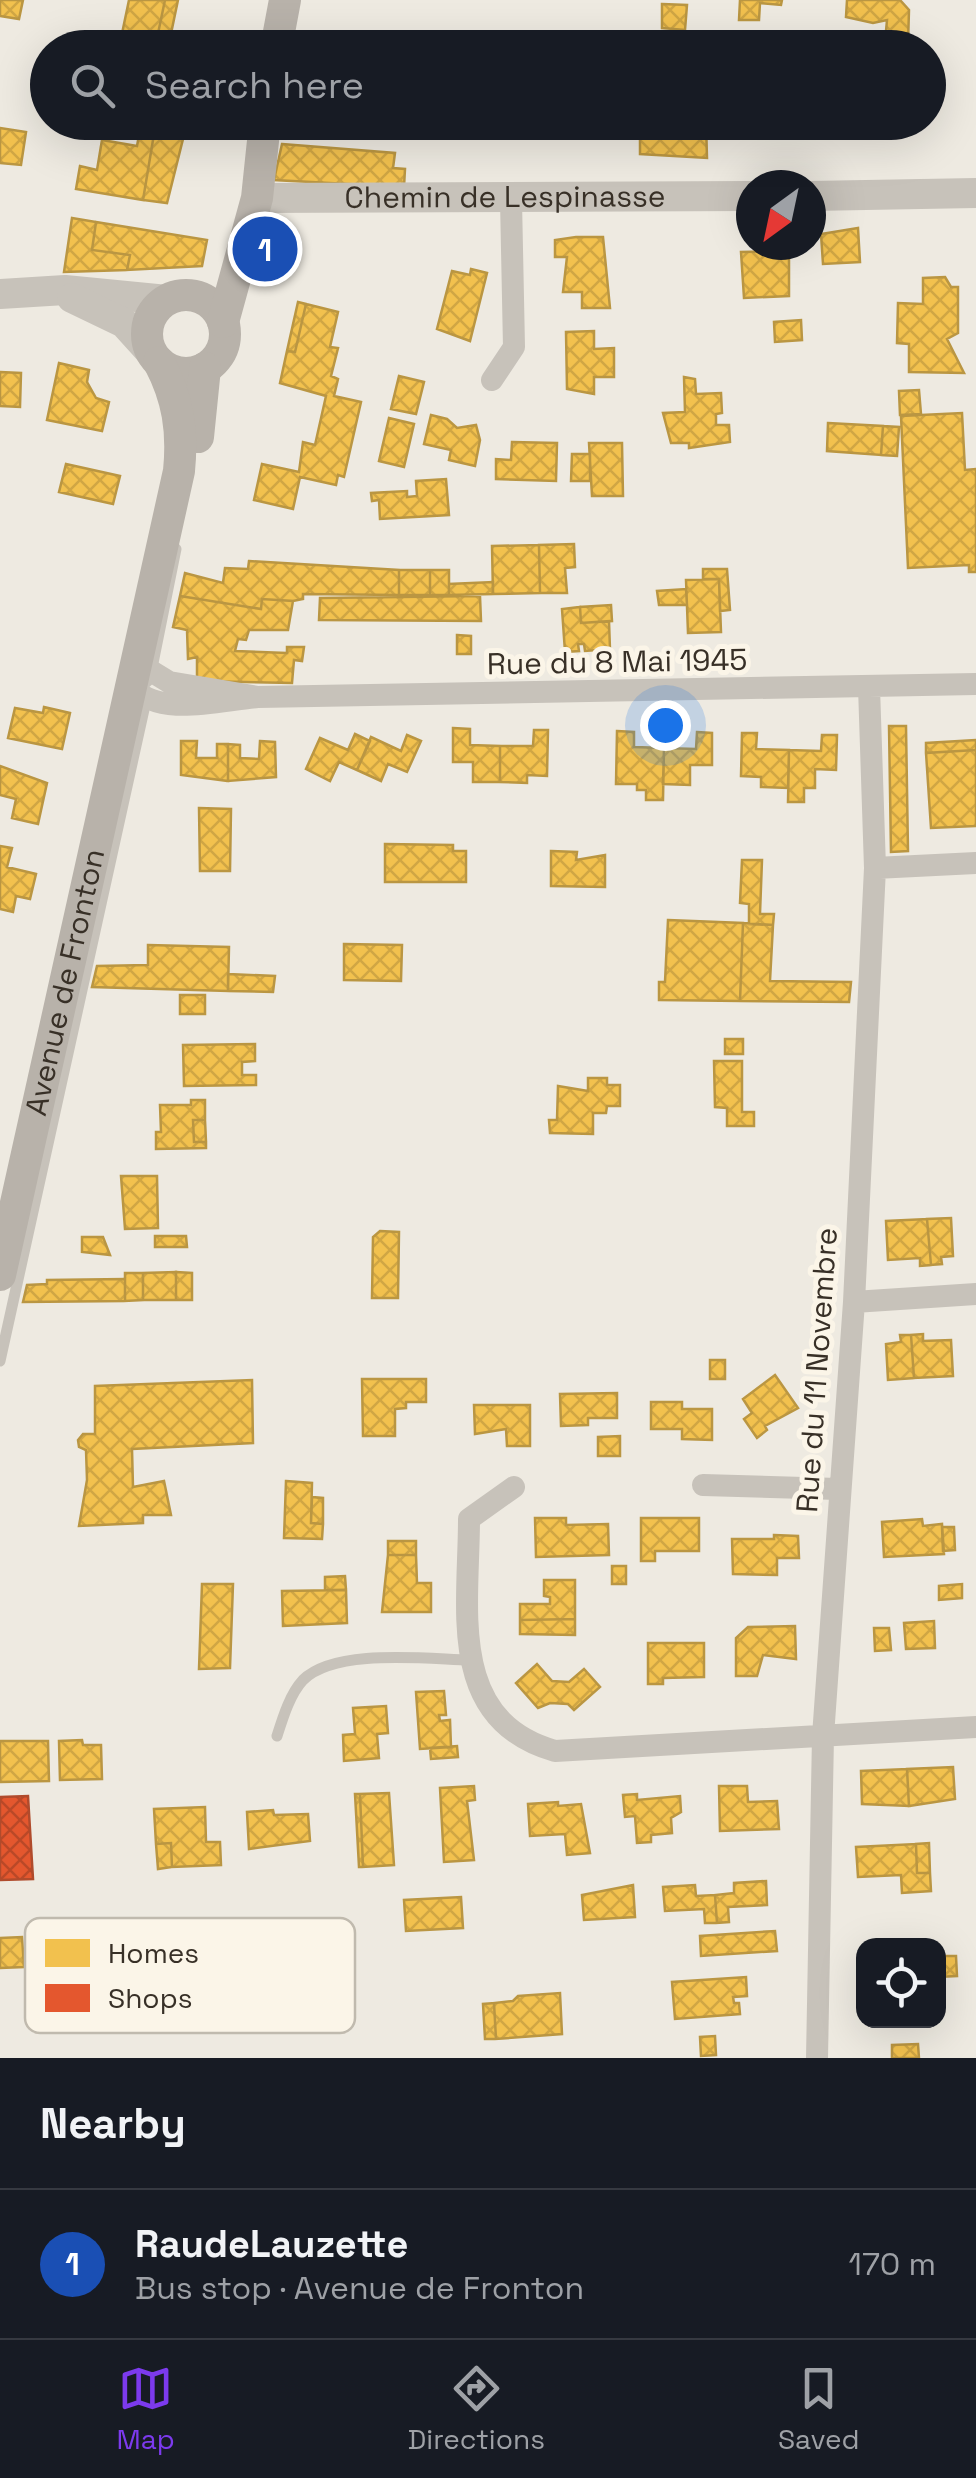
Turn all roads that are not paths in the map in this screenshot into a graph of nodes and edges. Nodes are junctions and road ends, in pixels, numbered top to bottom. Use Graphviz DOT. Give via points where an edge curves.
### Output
graph roads {
  1 [pos="285,0"];
  2 [pos="279,30"];
  3 [pos="252,140"];
  4 [pos="263,140"];
  5 [pos="976,193"];
  6 [pos="736,196"];
  7 [pos="826,196"];
  8 [pos="257,198"];
  9 [pos="511,200"];
  10 [pos="10,293"];
  11 [pos="181,298"];
  12 [pos="223,322"];
  13 [pos="156,358"];
  14 [pos="204,368"];
  15 [pos="492,380"];
  16 [pos="976,684"];
  17 [pos="143,687"];
  18 [pos="869,687"];
  19 [pos="976,862"];
  20 [pos="875,868"];
  21 [pos="0,1275"];
  22 [pos="976,1294"];
  23 [pos="854,1302"];
  24 [pos="0,1361"];
  25 [pos="703,1485"];
  26 [pos="514,1487"];
  27 [pos="838,1489"];
  28 [pos="470,1660"];
  29 [pos="976,1727"];
  30 [pos="277,1736"];
  31 [pos="824,1736"];
  32 [pos="817,2058"];
  1 -- 2 [label="main road"];
  3 -- 11 [label="main road" via="217,272"];
  4 -- 8 [label="main road"];
  5 -- 7 [label="street"];
  6 -- 9 [label="street, Chemin de Lespinasse"];
  8 -- 9 [label="street, Chemin de Lespinasse"];
  8 -- 12 [label="main road"];
  9 -- 15 [label="street" via="514,347"];
  10 -- 11 [label="street"];
  10 -- 13 [label="street" via="67,296 95,306 124,324"];
  11 -- 12 [label="main road" via="212,305"];
  11 -- 13 [label="main road" via="148,326"];
  12 -- 14 [label="main road" via="222,348"];
  13 -- 14 [label="main road" via="186,373"];
  13 -- 17 [label="main road, Avenue de Fronton" via="177,402 182,445"];
  14 -- 17 [label="main road, Avenue de Fronton" via="196,467"];
  16 -- 18 [label="street, Rue du 8 Mai 1945"];
  17 -- 18 [label="street, Rue du 8 Mai 1945" via="164,705 258,696"];
  17 -- 21 [label="main road, Avenue de Fronton"];
  17 -- 24 [label="lane"];
  18 -- 20 [label="street, Rue du 11 Novembre"];
  19 -- 20 [label="street"];
  20 -- 23 [label="street, Rue du 11 Novembre"];
  22 -- 23 [label="street"];
  23 -- 27 [label="street, Rue du 11 Novembre"];
  25 -- 27 [label="street"];
  26 -- 28 [label="street" via="469,1520"];
  27 -- 31 [label="street, Rue du 11 Novembre"];
  28 -- 30 [label="lane" via="323,1665 302,1681"];
  28 -- 31 [label="street" via="481,1696 498,1719 524,1742 555,1751"];
  29 -- 31 [label="street"];
  31 -- 32 [label="street, Rue du 11 Novembre"];
}
